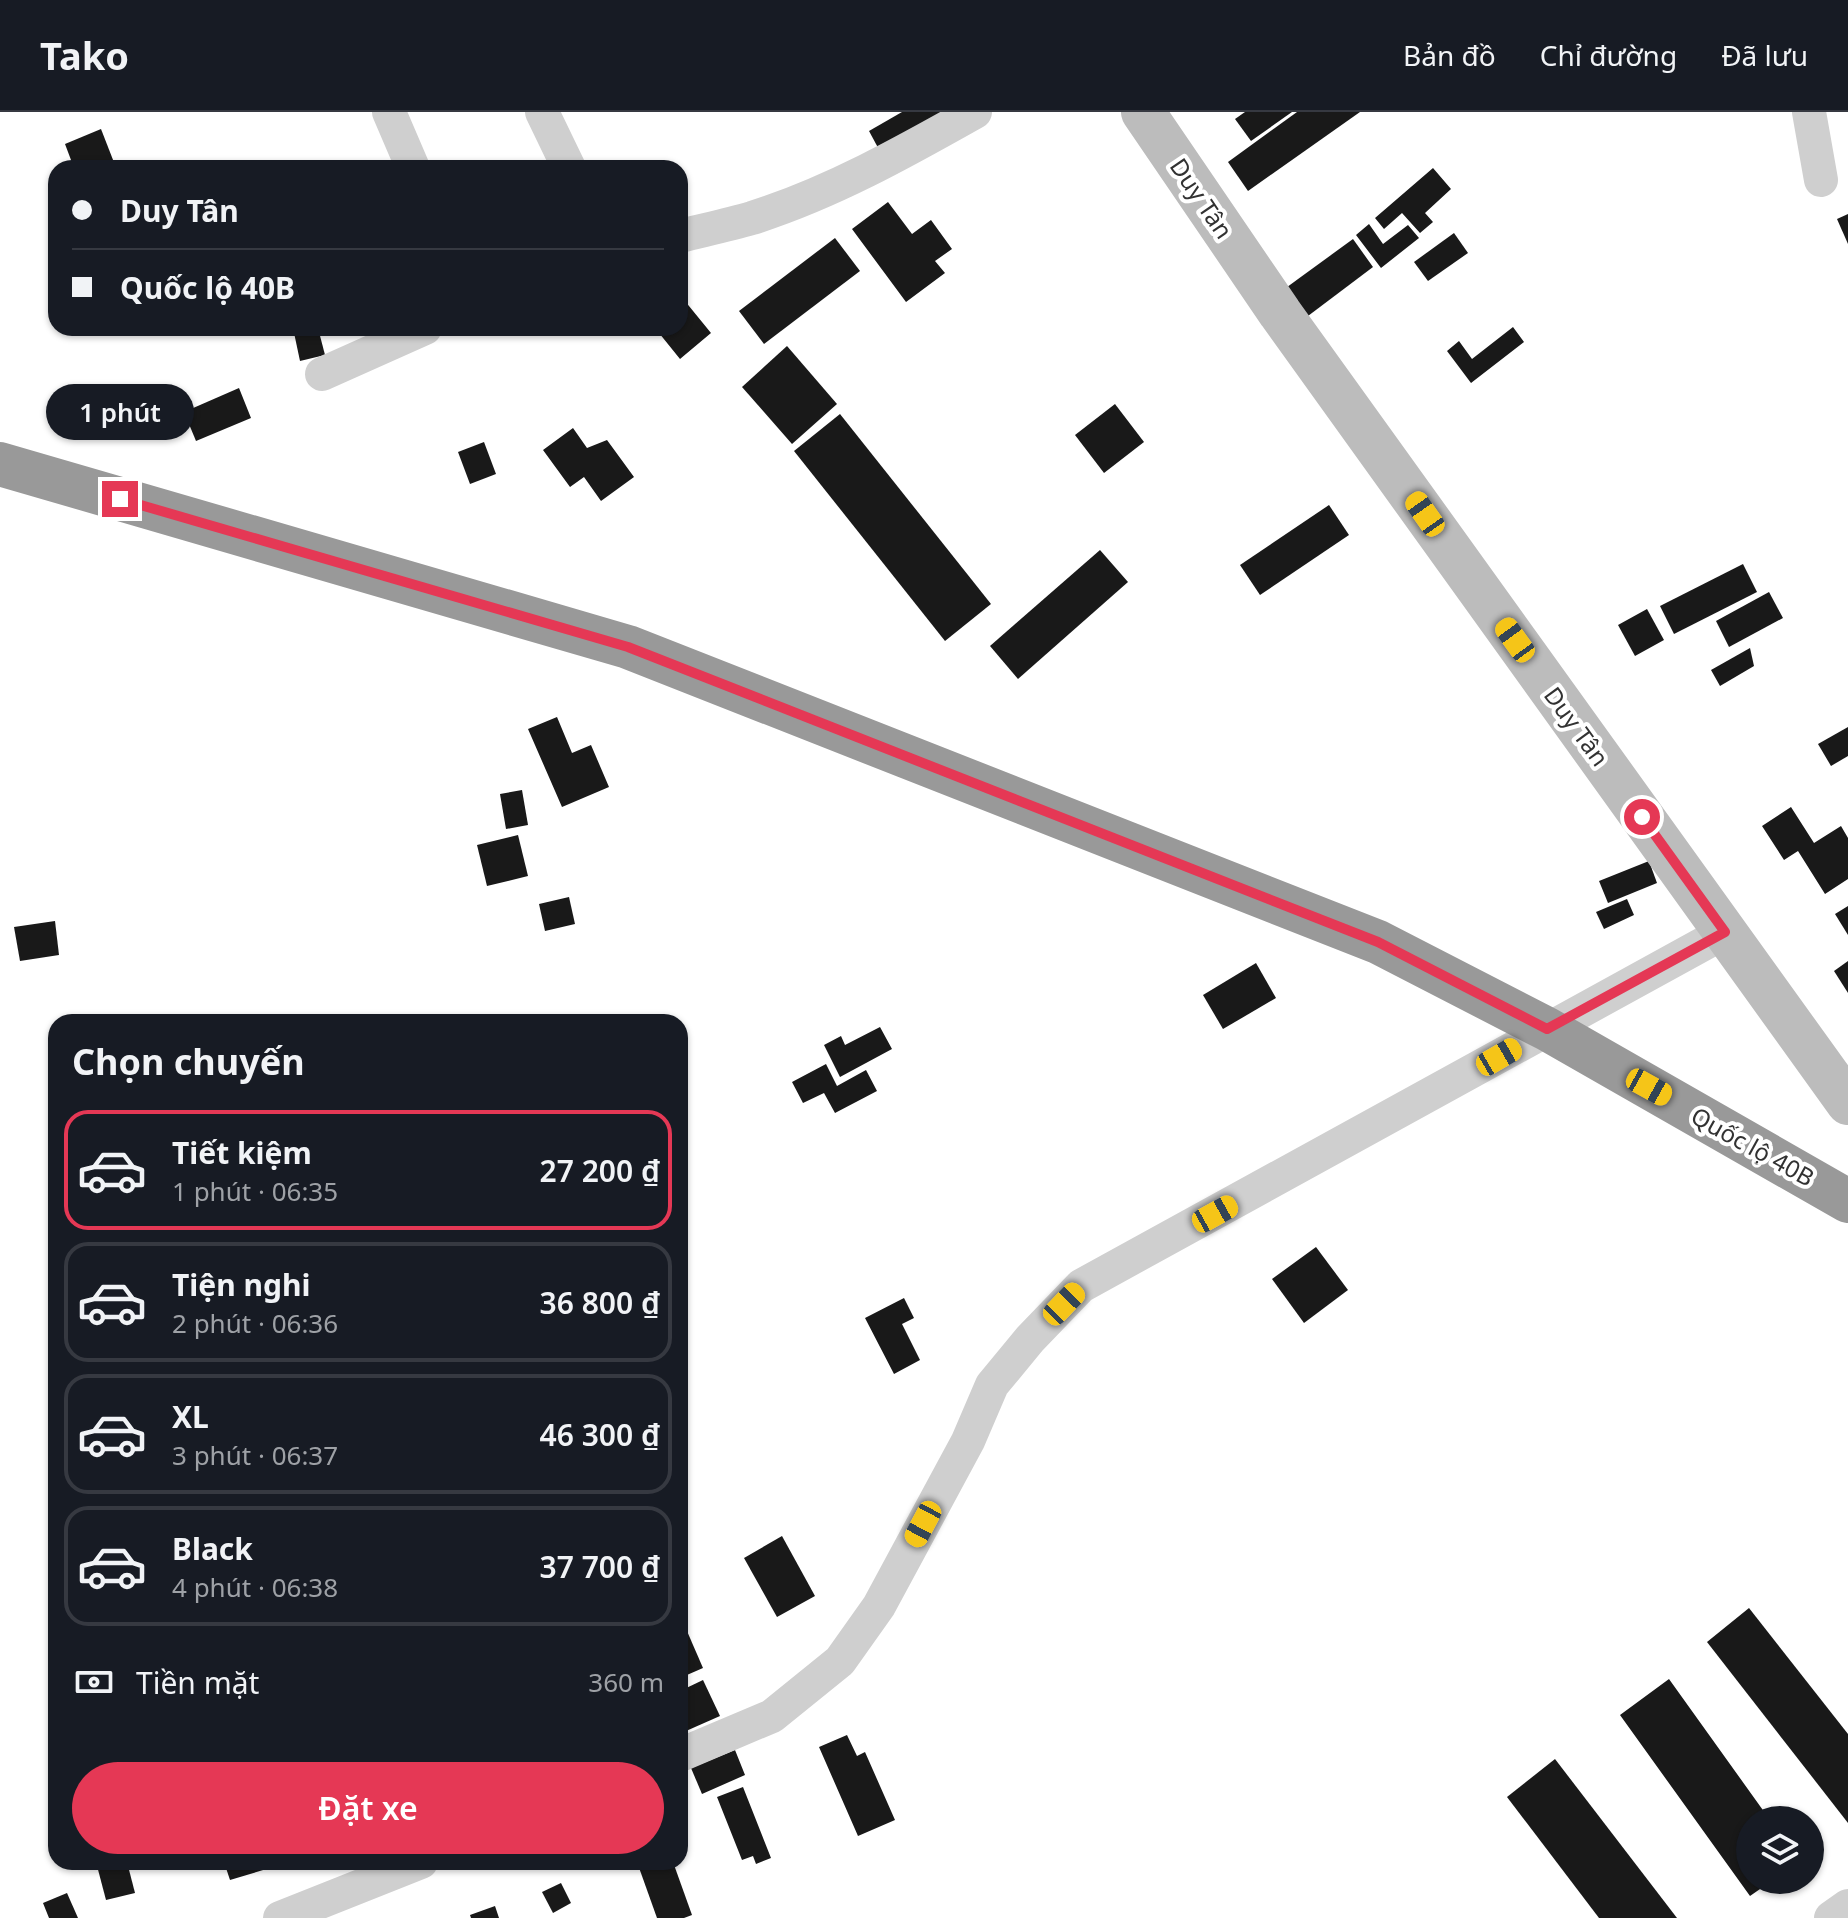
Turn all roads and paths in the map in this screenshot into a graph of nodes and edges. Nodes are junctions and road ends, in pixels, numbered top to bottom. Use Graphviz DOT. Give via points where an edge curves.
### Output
graph roads {
  1 [pos="389,112"];
  2 [pos="542,112"];
  3 [pos="975,112"];
  4 [pos="1143,112"];
  5 [pos="1809,112"];
  6 [pos="410,160"];
  7 [pos="565,160"];
  8 [pos="1821,180"];
  9 [pos="688,234"];
  10 [pos="407,336"];
  11 [pos="322,374"];
  12 [pos="0,464"];
  13 [pos="1725,932"];
  14 [pos="1547,1029"];
  15 [pos="1848,1103"];
  16 [pos="1848,1201"];
  17 [pos="688,1752"];
  18 [pos="401,1870"];
  19 [pos="1848,1906"];
  20 [pos="280,1918"];
  21 [pos="1831,1918"];
  1 -- 6 [label="street"];
  2 -- 7 [label="street"];
  3 -- 9 [label="street" via="800,200"];
  4 -- 13 [label="street, Duy Tân"];
  5 -- 8 [label="street"];
  10 -- 11 [label="street"];
  12 -- 14 [label="highway, Quốc lộ 40B" via="628,647 1378,942"];
  13 -- 14 [label="street"];
  13 -- 15 [label="street, Duy Tân"];
  14 -- 16 [label="highway, Quốc lộ 40B"];
  14 -- 17 [label="street" via="1081,1286 992,1385 968,1441 879,1606 840,1661 772,1716"];
  18 -- 20 [label="street"];
  19 -- 21 [label="street"];
}
